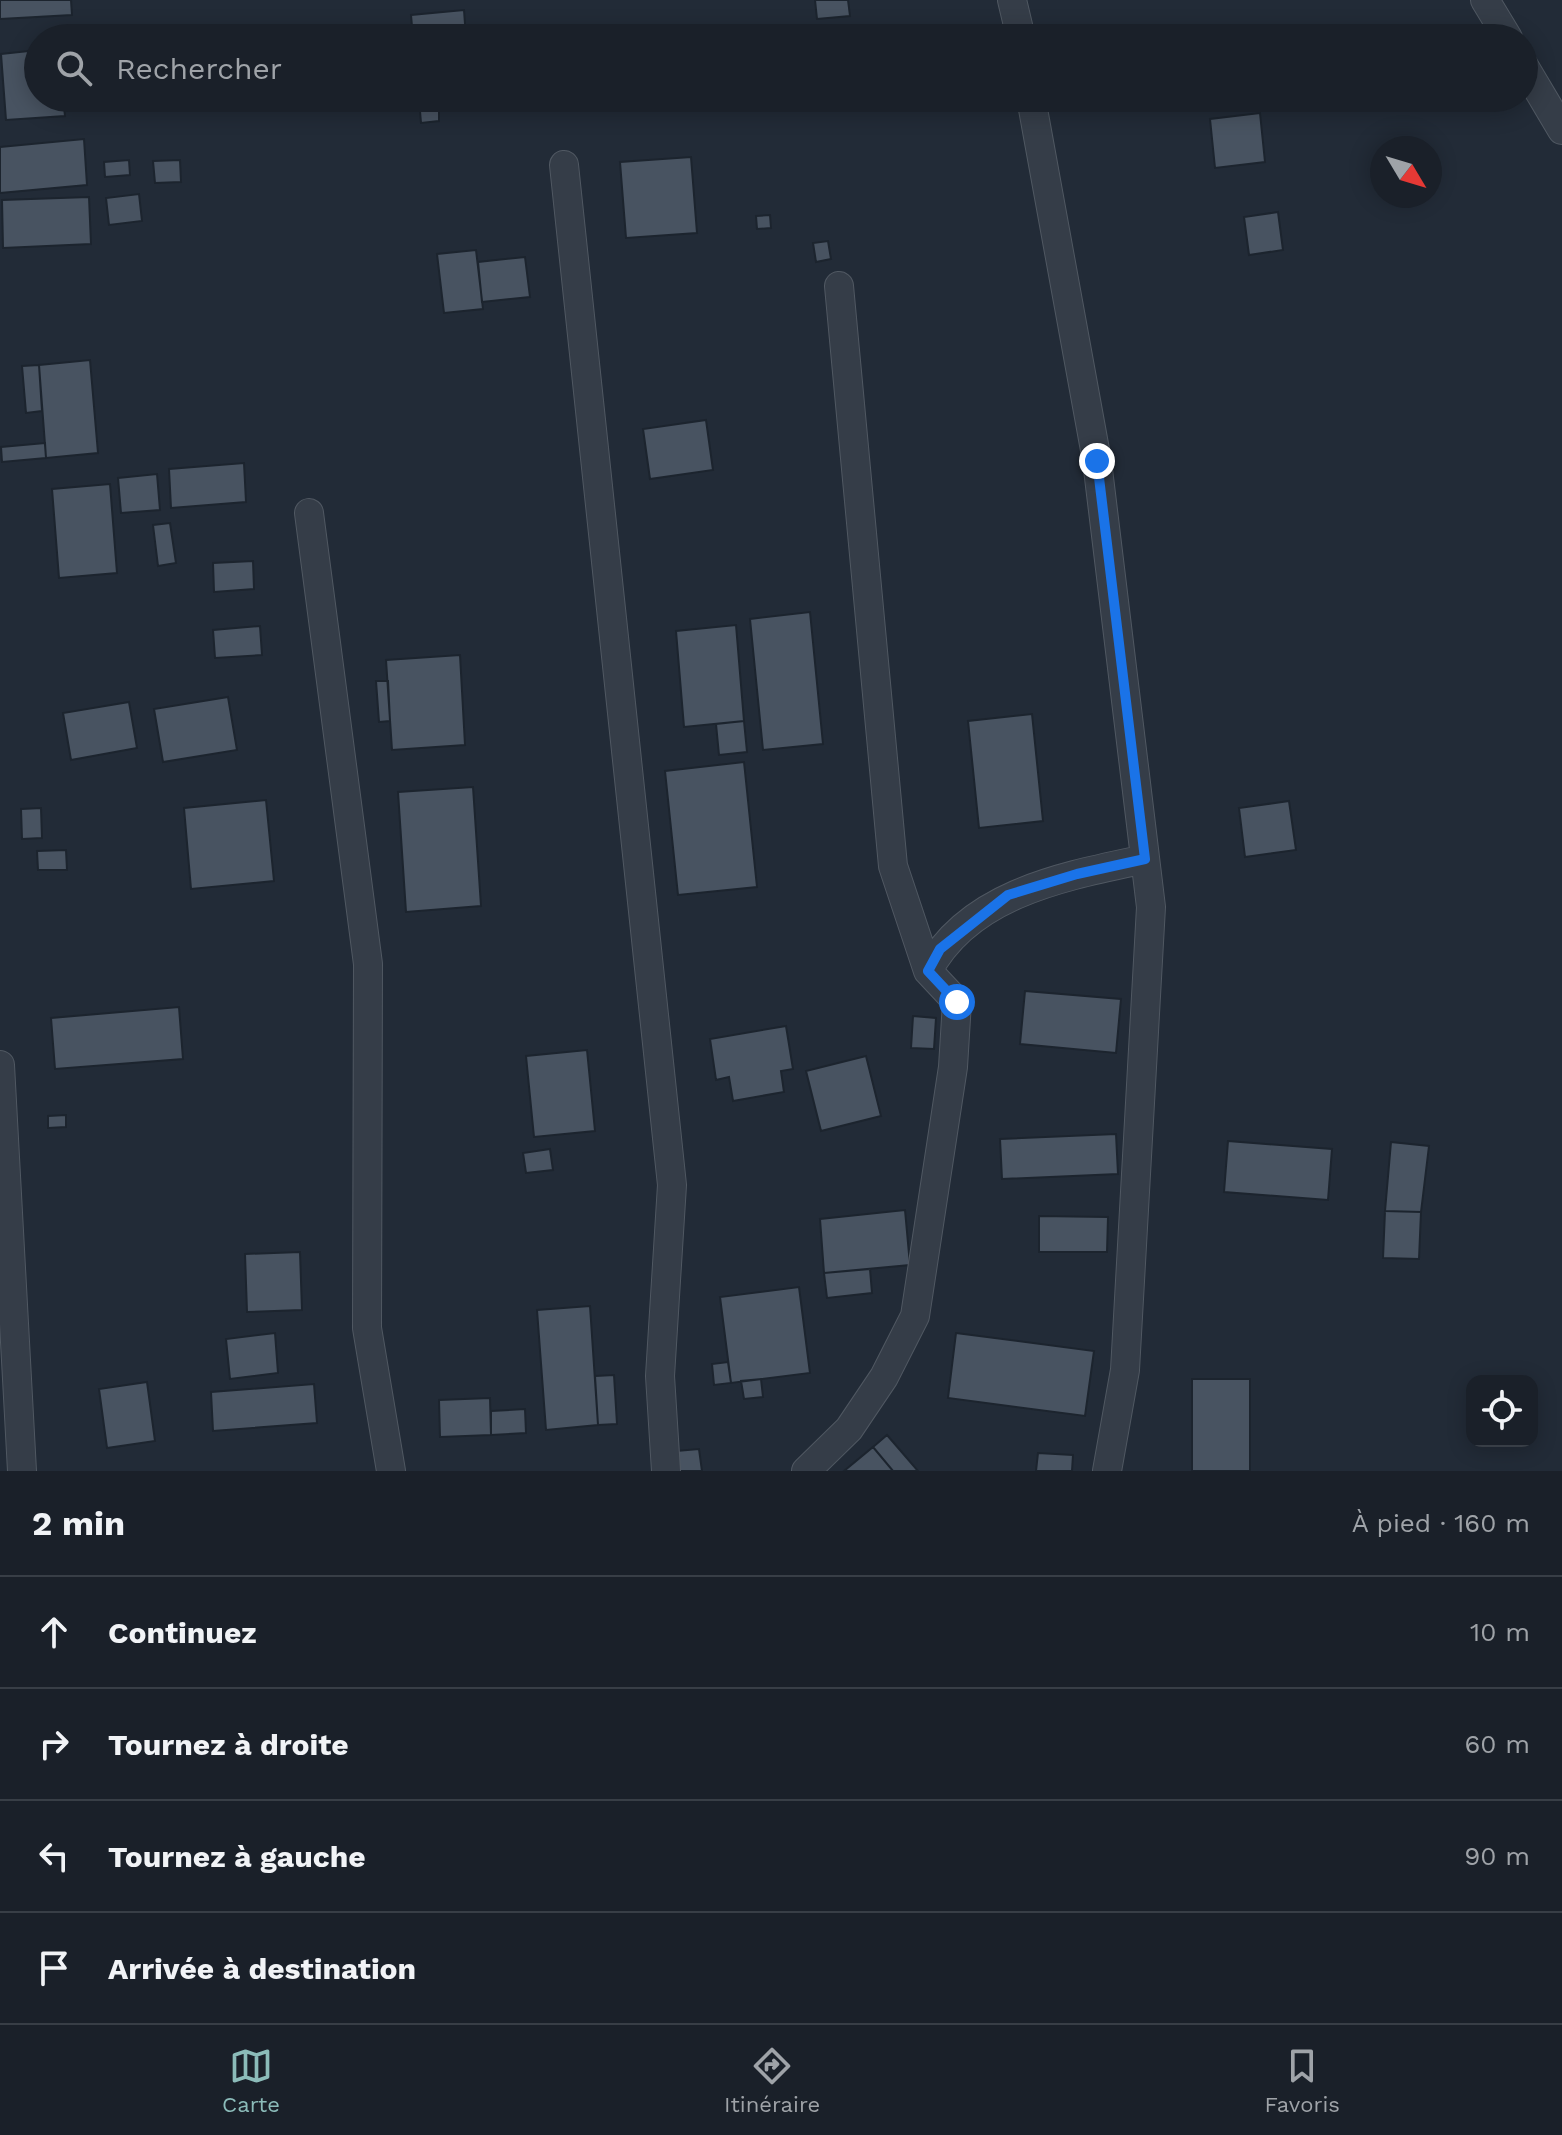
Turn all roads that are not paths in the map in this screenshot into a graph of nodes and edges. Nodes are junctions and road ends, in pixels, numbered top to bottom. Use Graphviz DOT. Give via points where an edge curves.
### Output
graph roads {
  1 [pos="1012,0"];
  2 [pos="1485,0"];
  3 [pos="1018,24"];
  4 [pos="1500,24"];
  5 [pos="1538,90"];
  6 [pos="1034,112"];
  7 [pos="1562,130"];
  8 [pos="564,165"];
  9 [pos="839,286"];
  10 [pos="309,513"];
  11 [pos="1145,859"];
  12 [pos="928,971"];
  13 [pos="0,1065"];
  14 [pos="2,1182"];
  15 [pos="22,1471"];
  16 [pos="391,1471"];
  17 [pos="666,1471"];
  18 [pos="806,1471"];
  19 [pos="1107,1471"];
  1 -- 3 [label="street"];
  2 -- 4 [label="street"];
  5 -- 7 [label="street"];
  6 -- 11 [label="street" via="1097,461"];
  8 -- 17 [label="street" via="672,1185 660,1376"];
  9 -- 12 [label="street" via="893,866"];
  10 -- 16 [label="street" via="368,964 367,1328"];
  11 -- 12 [label="street" via="1008,895 940,949"];
  11 -- 19 [label="street" via="1151,907 1125,1370"];
  12 -- 18 [label="street" via="957,1002 953,1067 915,1316 849,1429"];
  13 -- 14 [label="street"];
  14 -- 15 [label="street"];
}
